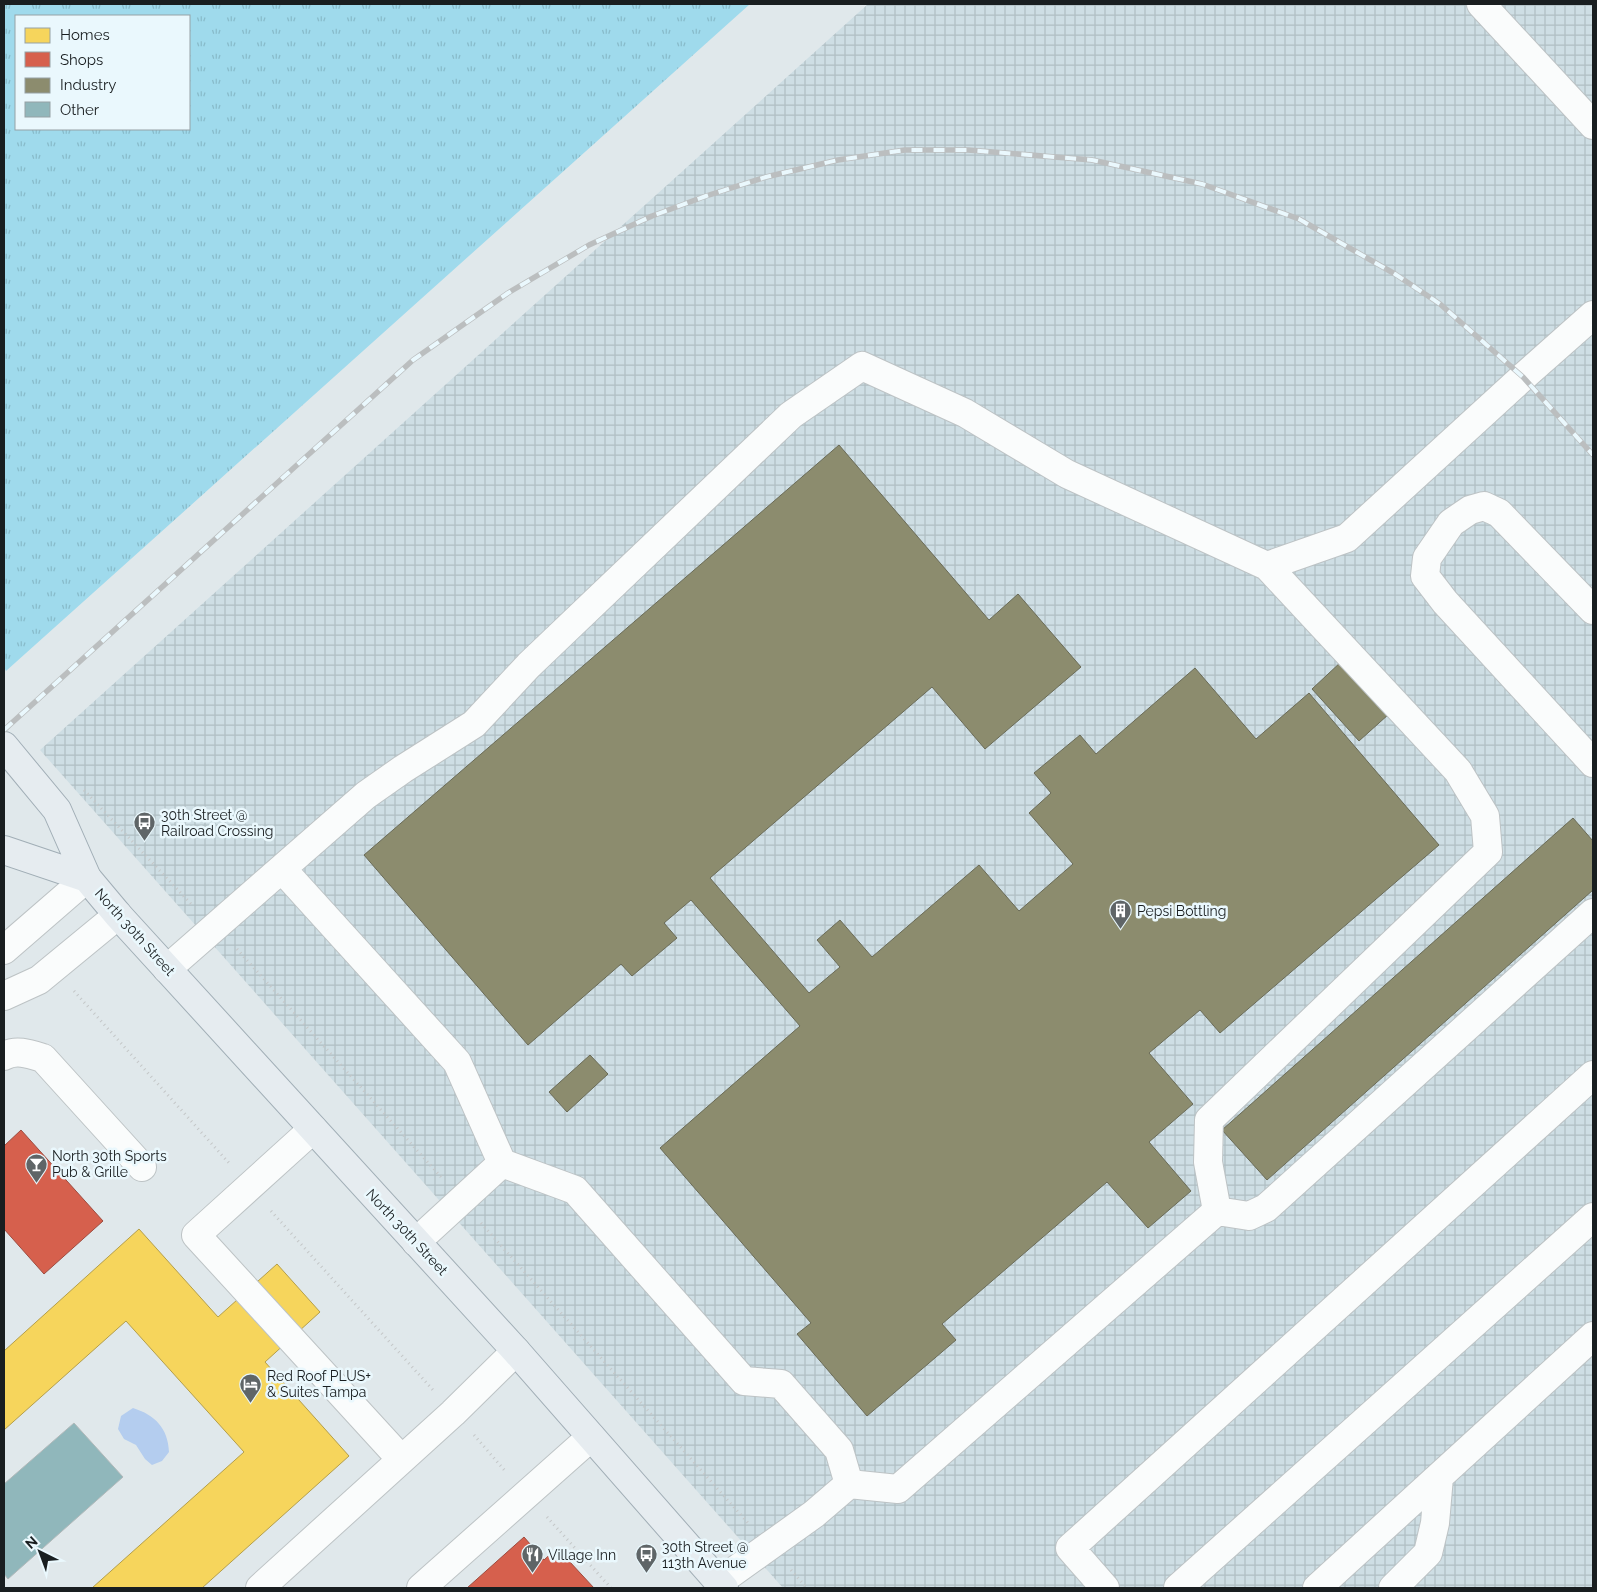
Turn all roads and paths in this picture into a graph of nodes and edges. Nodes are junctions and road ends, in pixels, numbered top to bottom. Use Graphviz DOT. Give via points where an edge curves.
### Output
graph roads {
  1 [pos="1481,4"];
  2 [pos="1593,125"];
  3 [pos="1593,315"];
  4 [pos="1267,566"];
  5 [pos="1593,610"];
  6 [pos="4,746"];
  7 [pos="1593,763"];
  8 [pos="80,785"];
  9 [pos="4,850"];
  10 [pos="282,869"];
  11 [pos="87,878"];
  12 [pos="1593,913"];
  13 [pos="118,915"];
  14 [pos="215,928"];
  15 [pos="4,950"];
  16 [pos="53,968"];
  17 [pos="167,969"];
  18 [pos="4,996"];
  19 [pos="4,1056"];
  20 [pos="1593,1075"];
  21 [pos="313,1129"];
  22 [pos="502,1163"];
  23 [pos="142,1167"];
  24 [pos="250,1187"];
  25 [pos="461,1200"];
  26 [pos="1217,1211"];
  27 [pos="1593,1217"];
  28 [pos="416,1242"];
  29 [pos="1593,1336"];
  30 [pos="516,1350"];
  31 [pos="453,1413"];
  32 [pos="591,1437"];
  33 [pos="401,1459"];
  34 [pos="1439,1477"];
  35 [pos="849,1484"];
  36 [pos="528,1495"];
  37 [pos="769,1546"];
  38 [pos="721,1585"];
  39 [pos="260,1588"];
  40 [pos="421,1588"];
  41 [pos="612,1588"];
  42 [pos="807,1588"];
  43 [pos="1105,1588"];
  44 [pos="1178,1588"];
  45 [pos="1317,1588"];
  46 [pos="1393,1588"];
  1 -- 2 [label="lane"];
  3 -- 4 [label="lane" via="1347,538"];
  4 -- 10 [label="lane" via="1067,474 965,413 862,366 791,415 529,665 474,724 366,795"];
  4 -- 26 [label="lane" via="1458,771 1486,816 1488,852 1210,1120 1208,1162"];
  5 -- 7 [label="lane" via="1499,513 1484,506 1470,510 1451,522 1427,558 1425,576 1445,602"];
  6 -- 11 [label="main road, North 30th Street" via="56,810"];
  8 -- 14 [label="path"];
  9 -- 11 [label="main road, North 30th Street"];
  10 -- 14 [label="lane"];
  10 -- 22 [label="lane" via="457,1062"];
  11 -- 13 [label="main road, North 30th Street"];
  11 -- 15 [label="lane"];
  12 -- 26 [label="lane" via="1266,1208 1249,1216"];
  13 -- 16 [label="lane"];
  13 -- 17 [label="main road, North 30th Street"];
  14 -- 17 [label="lane"];
  14 -- 25 [label="path"];
  16 -- 18 [label="lane" via="39,980"];
  16 -- 24 [label="path"];
  17 -- 21 [label="main road, North 30th Street"];
  19 -- 23 [label="lane" via="28,1053 43,1058"];
  20 -- 43 [label="lane" via="1070,1548"];
  21 -- 24 [label="lane"];
  21 -- 28 [label="main road, North 30th Street"];
  22 -- 25 [label="lane"];
  22 -- 35 [label="lane" via="575,1190 744,1381 781,1384 839,1450"];
  24 -- 31 [label="path"];
  24 -- 33 [label="lane" via="196,1235"];
  25 -- 28 [label="lane"];
  25 -- 37 [label="path"];
  26 -- 35 [label="lane" via="898,1489"];
  27 -- 44 [label="lane"];
  28 -- 30 [label="main road, North 30th Street"];
  29 -- 34 [label="lane"];
  30 -- 31 [label="lane"];
  30 -- 32 [label="main road, North 30th Street"];
  31 -- 33 [label="lane"];
  31 -- 36 [label="path"];
  32 -- 36 [label="lane"];
  32 -- 38 [label="main road, North 30th Street"];
  33 -- 39 [label="lane"];
  34 -- 45 [label="lane"];
  34 -- 46 [label="lane" via="1435,1523 1428,1553"];
  35 -- 37 [label="lane"];
  36 -- 40 [label="lane"];
  36 -- 41 [label="path"];
  37 -- 38 [label="lane"];
  37 -- 42 [label="path"];
}
